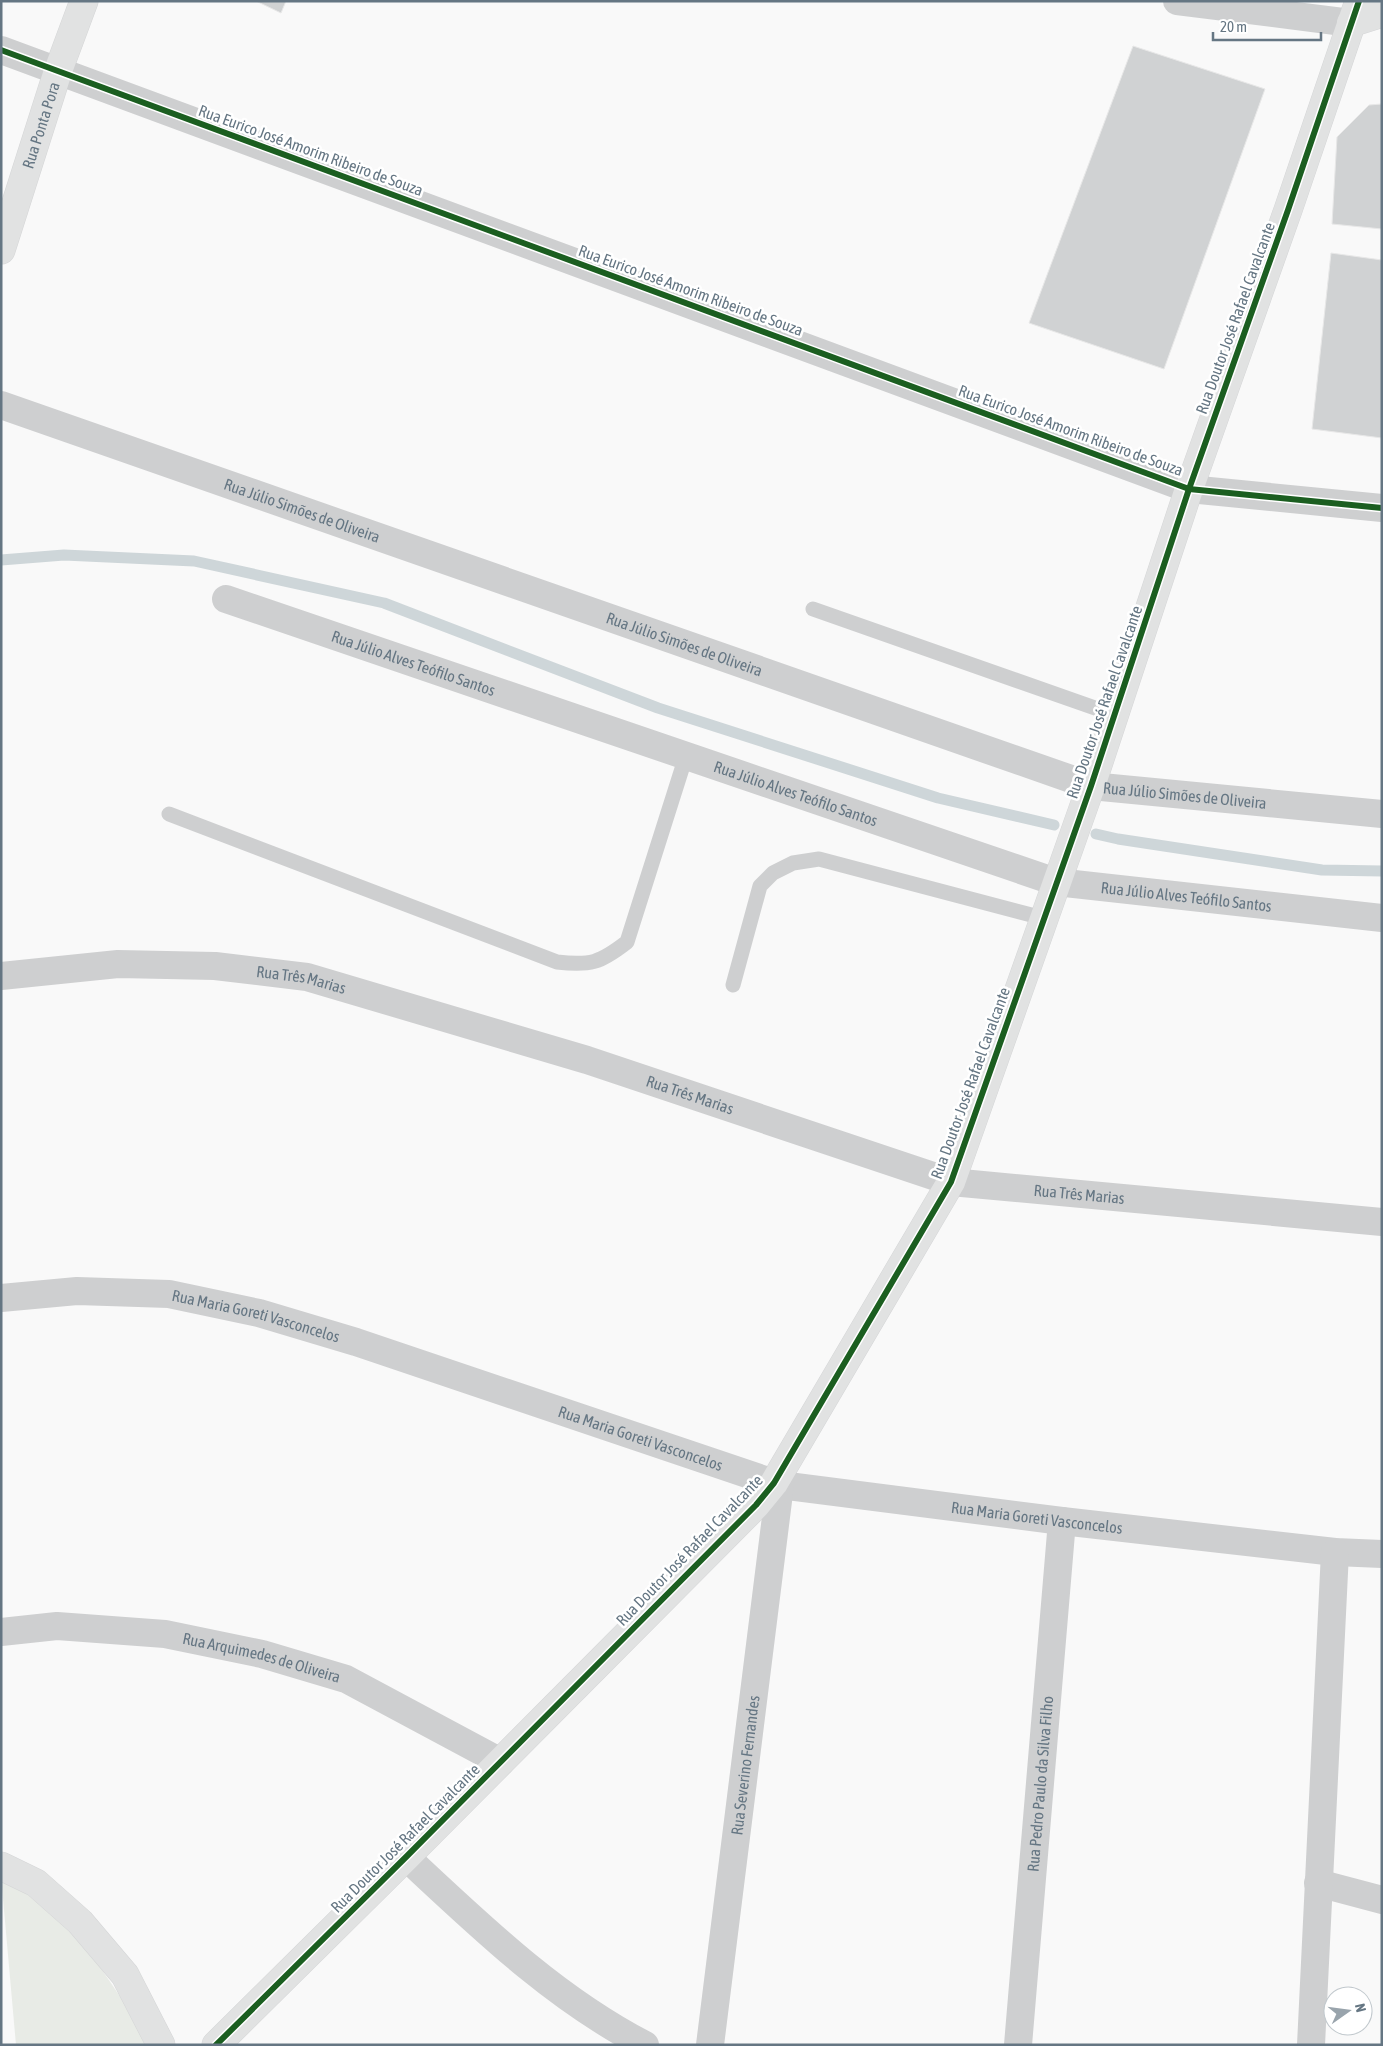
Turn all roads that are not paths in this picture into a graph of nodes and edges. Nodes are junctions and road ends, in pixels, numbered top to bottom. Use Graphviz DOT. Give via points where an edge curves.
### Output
graph roads {
  1 [pos="84,1"];
  2 [pos="1178,1"];
  3 [pos="1355,12"];
  4 [pos="1382,13"];
  5 [pos="1,50"];
  6 [pos="58,71"];
  7 [pos="1,250"];
  8 [pos="1,405"];
  9 [pos="1190,489"];
  10 [pos="1382,508"];
  11 [pos="226,600"];
  12 [pos="813,609"];
  13 [pos="1115,715"];
  14 [pos="686,756"];
  15 [pos="1091,786"];
  16 [pos="169,814"];
  17 [pos="1382,814"];
  18 [pos="1056,882"];
  19 [pos="1043,918"];
  20 [pos="1382,918"];
  21 [pos="1,976"];
  22 [pos="733,985"];
  23 [pos="951,1182"];
  24 [pos="1382,1222"];
  25 [pos="1,1298"];
  26 [pos="777,1484"];
  27 [pos="1062,1521"];
  28 [pos="1335,1552"];
  29 [pos="1382,1554"];
  30 [pos="1,1632"];
  31 [pos="501,1762"];
  32 [pos="406,1858"];
  33 [pos="1,1866"];
  34 [pos="1318,1883"];
  35 [pos="1382,1900"];
  36 [pos="159,2044"];
  37 [pos="216,2045"];
  38 [pos="645,2045"];
  39 [pos="710,2045"];
  40 [pos="1018,2045"];
  41 [pos="1311,2045"];
  1 -- 6 [label="street, Rua Ponta Pora"];
  2 -- 3 [label="street"];
  3 -- 4 [label="street"];
  3 -- 9 [label="street, Rua Doutor José Rafael Cavalcante"];
  5 -- 6 [label="street, Rua Eurico José Amorim Ribeiro de Souza"];
  6 -- 7 [label="street, Rua Ponta Pora"];
  6 -- 9 [label="street, Rua Eurico José Amorim Ribeiro de Souza"];
  8 -- 15 [label="street, Rua Júlio Simões de Oliveira"];
  9 -- 10 [label="street, Rua Eurico José Amorim Ribeiro de Souza"];
  9 -- 13 [label="street, Rua Doutor José Rafael Cavalcante"];
  11 -- 14 [label="street, Rua Júlio Alves Teófilo Santos"];
  12 -- 13 [label="lane"];
  13 -- 15 [label="street, Rua Doutor José Rafael Cavalcante"];
  14 -- 16 [label="lane" via="626,942 608,956 583,965 557,962"];
  14 -- 18 [label="street, Rua Júlio Alves Teófilo Santos"];
  15 -- 17 [label="street, Rua Júlio Simões de Oliveira"];
  15 -- 18 [label="street, Rua Doutor José Rafael Cavalcante"];
  18 -- 19 [label="street, Rua Doutor José Rafael Cavalcante"];
  18 -- 20 [label="street, Rua Júlio Alves Teófilo Santos"];
  19 -- 22 [label="lane" via="820,859 793,863 773,873 760,886"];
  19 -- 23 [label="street, Rua Doutor José Rafael Cavalcante"];
  21 -- 23 [label="street, Rua Três Marias" via="118,964 215,966 307,977 587,1060"];
  23 -- 24 [label="street, Rua Três Marias"];
  23 -- 26 [label="street, Rua Doutor José Rafael Cavalcante"];
  25 -- 26 [label="street, Rua Maria Goreti Vasconcelos" via="77,1291 169,1294 260,1313 356,1342"];
  26 -- 27 [label="street, Rua Maria Goreti Vasconcelos"];
  26 -- 31 [label="street, Rua Doutor José Rafael Cavalcante"];
  26 -- 39 [label="street, Rua Severino Fernandes"];
  27 -- 28 [label="street, Rua Maria Goreti Vasconcelos"];
  27 -- 40 [label="street, Rua Pedro Paulo da Silva Filho"];
  28 -- 29 [label="street, Rua Maria Goreti Vasconcelos"];
  28 -- 34 [label="street"];
  30 -- 31 [label="street, Rua Arquimedes de Oliveira" via="57,1626 165,1634 262,1654 346,1679"];
  31 -- 32 [label="street, Rua Doutor José Rafael Cavalcante"];
  32 -- 37 [label="street, Rua Doutor José Rafael Cavalcante"];
  32 -- 38 [label="street" via="486,1932 564,1995"];
  33 -- 36 [label="street" via="36,1884 80,1922 125,1974"];
  34 -- 35 [label="street"];
  34 -- 41 [label="street"];
}
